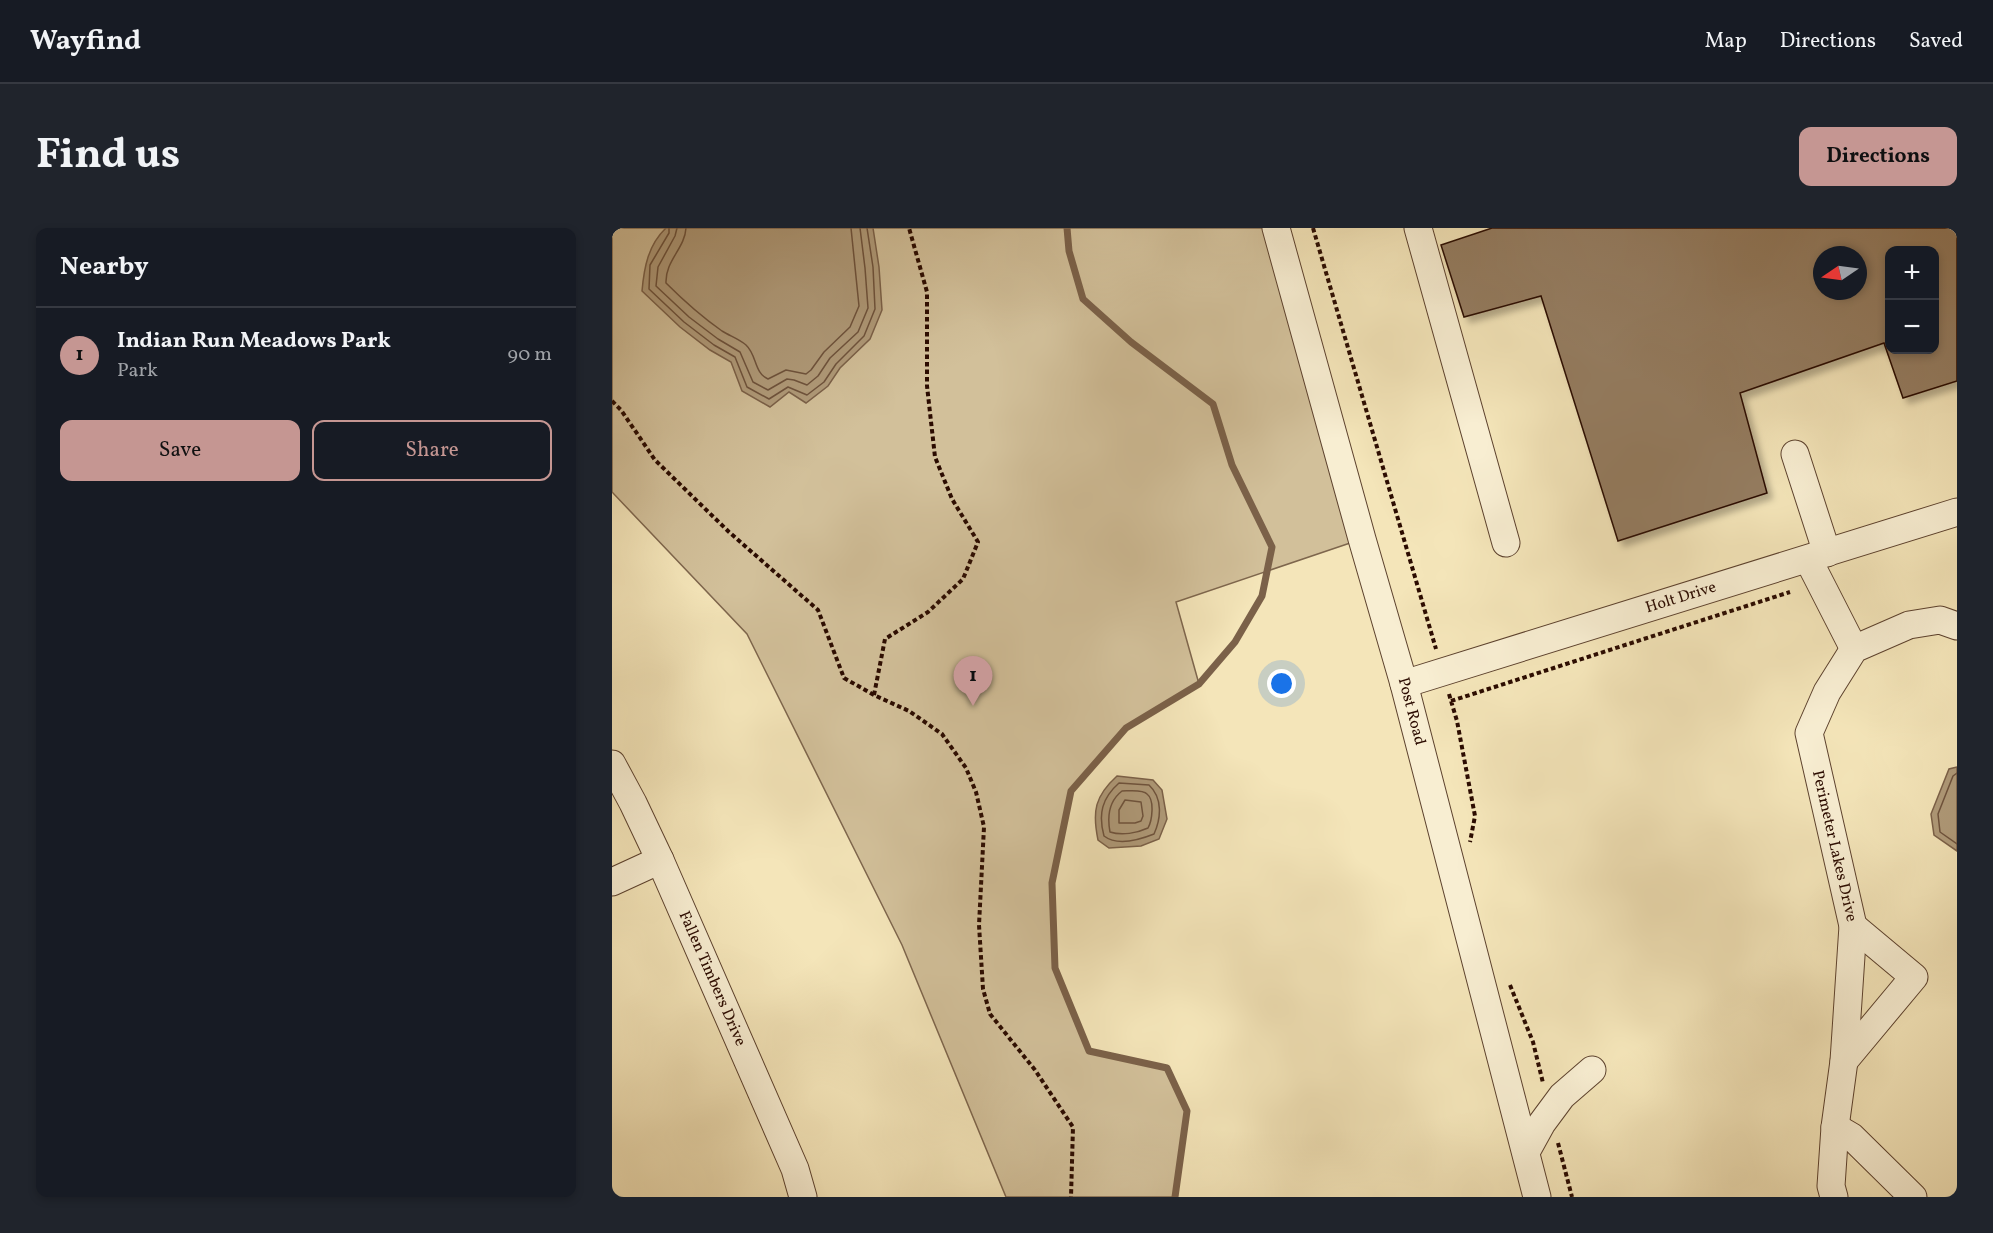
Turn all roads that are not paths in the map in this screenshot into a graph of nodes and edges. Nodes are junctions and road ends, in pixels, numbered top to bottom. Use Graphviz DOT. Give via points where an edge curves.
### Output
graph roads {
  1 [pos="1276,228"];
  2 [pos="1418,228"];
  3 [pos="1795,454"];
  4 [pos="1957,512"];
  5 [pos="1506,543"];
  6 [pos="1819,565"];
  7 [pos="1957,626"];
  8 [pos="1854,649"];
  9 [pos="1404,684"];
  10 [pos="612,764"];
  11 [pos="660,860"];
  12 [pos="612,882"];
  13 [pos="1853,926"];
  14 [pos="1844,1061"];
  15 [pos="1592,1070"];
  16 [pos="1835,1127"];
  17 [pos="1526,1152"];
  18 [pos="803,1197"];
  19 [pos="1537,1197"];
  20 [pos="1834,1197"];
  21 [pos="1913,1197"];
  1 -- 9 [label="street, Post Road"];
  2 -- 5 [label="street"];
  3 -- 6 [label="street"];
  4 -- 6 [label="street, Holt Drive"];
  6 -- 8 [label="street"];
  6 -- 9 [label="street, Holt Drive"];
  7 -- 8 [label="street" via="1940,620 1909,625"];
  8 -- 13 [label="street, Perimeter Lakes Drive" via="1827,692 1809,733"];
  9 -- 17 [label="street, Post Road"];
  10 -- 11 [label="street, Fallen Timbers Drive"];
  11 -- 12 [label="street"];
  11 -- 18 [label="street, Fallen Timbers Drive" via="795,1169"];
  13 -- 14 [label="street, Perimeter Lakes Drive"];
  13 -- 14 [label="street" via="1914,977"];
  14 -- 16 [label="street, Perimeter Lakes Drive"];
  15 -- 17 [label="street" via="1562,1096"];
  16 -- 20 [label="street, Perimeter Lakes Drive"];
  16 -- 21 [label="street" via="1852,1137"];
  17 -- 19 [label="street, Post Road"];
}
